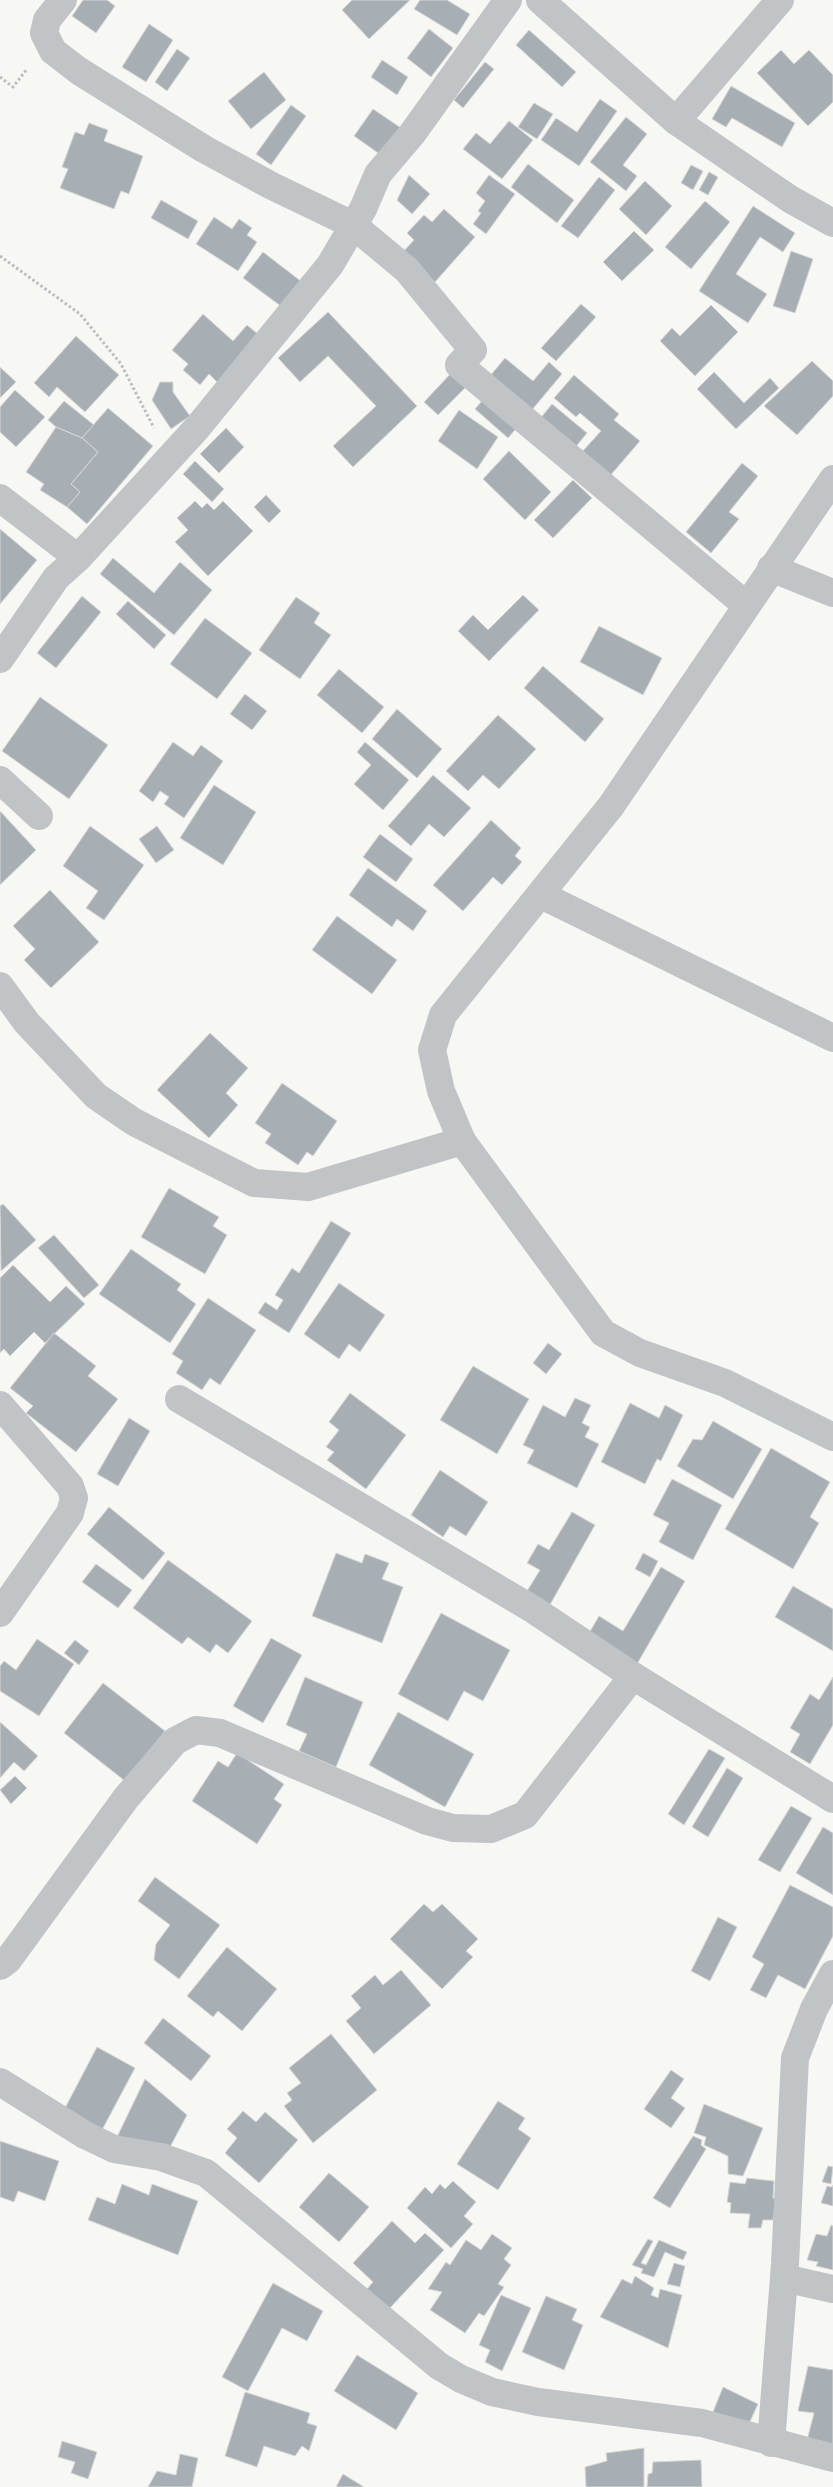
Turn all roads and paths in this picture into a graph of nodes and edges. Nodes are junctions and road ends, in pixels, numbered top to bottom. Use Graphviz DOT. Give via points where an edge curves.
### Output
graph roads {
  1 [pos="63,0"];
  2 [pos="508,0"];
  3 [pos="540,0"];
  4 [pos="780,0"];
  5 [pos="676,121"];
  6 [pos="833,223"];
  7 [pos="353,225"];
  8 [pos="0,256"];
  9 [pos="170,457"];
  10 [pos="833,480"];
  11 [pos="0,498"];
  12 [pos="78,558"];
  13 [pos="771,568"];
  14 [pos="833,593"];
  15 [pos="746,605"];
  16 [pos="0,659"];
  17 [pos="0,780"];
  18 [pos="39,816"];
  19 [pos="542,895"];
  20 [pos="0,986"];
  21 [pos="833,1038"];
  22 [pos="462,1141"];
  23 [pos="179,1399"];
  24 [pos="0,1404"];
  25 [pos="833,1437"];
  26 [pos="0,1613"];
  27 [pos="633,1676"];
  28 [pos="833,1799"];
  29 [pos="0,1966"];
  30 [pos="833,1974"];
  31 [pos="0,2082"];
  32 [pos="784,2278"];
  33 [pos="833,2290"];
  34 [pos="771,2443"];
  35 [pos="833,2458"];
  1 -- 7 [label="street" via="47,20 44,34 53,51 221,158"];
  2 -- 7 [label="street" via="412,134 378,174"];
  3 -- 5 [label="street"];
  4 -- 5 [label="street"];
  5 -- 6 [label="street" via="790,199"];
  7 -- 9 [label="street" via="330,265"];
  7 -- 15 [label="street" via="407,270 474,350 459,365"];
  8 -- 9 [label="path" via="80,314 121,364"];
  9 -- 12 [label="street"];
  10 -- 13 [label="street"];
  11 -- 12 [label="street"];
  12 -- 16 [label="street" via="56,578"];
  13 -- 14 [label="street"];
  13 -- 15 [label="street"];
  15 -- 19 [label="street" via="611,806"];
  17 -- 18 [label="street"];
  19 -- 21 [label="street"];
  19 -- 22 [label="street" via="443,1015 432,1050 440,1091"];
  20 -- 22 [label="street" via="27,1023 96,1096 134,1122 254,1183 308,1187"];
  22 -- 25 [label="street" via="604,1333 640,1353 725,1383"];
  23 -- 27 [label="street" via="534,1610"];
  24 -- 26 [label="street" via="70,1486 74,1498 70,1513"];
  27 -- 28 [label="street"];
  27 -- 29 [label="street" via="525,1815 490,1829 454,1828 427,1821 220,1733 196,1730 176,1741 126,1798 8,1960"];
  30 -- 32 [label="street" via="795,2058"];
  31 -- 34 [label="street" via="85,2135 114,2149 161,2157 206,2173 439,2366 461,2379 492,2392 538,2402 702,2422"];
  32 -- 33 [label="street"];
  32 -- 34 [label="street"];
  34 -- 35 [label="street"];
}
